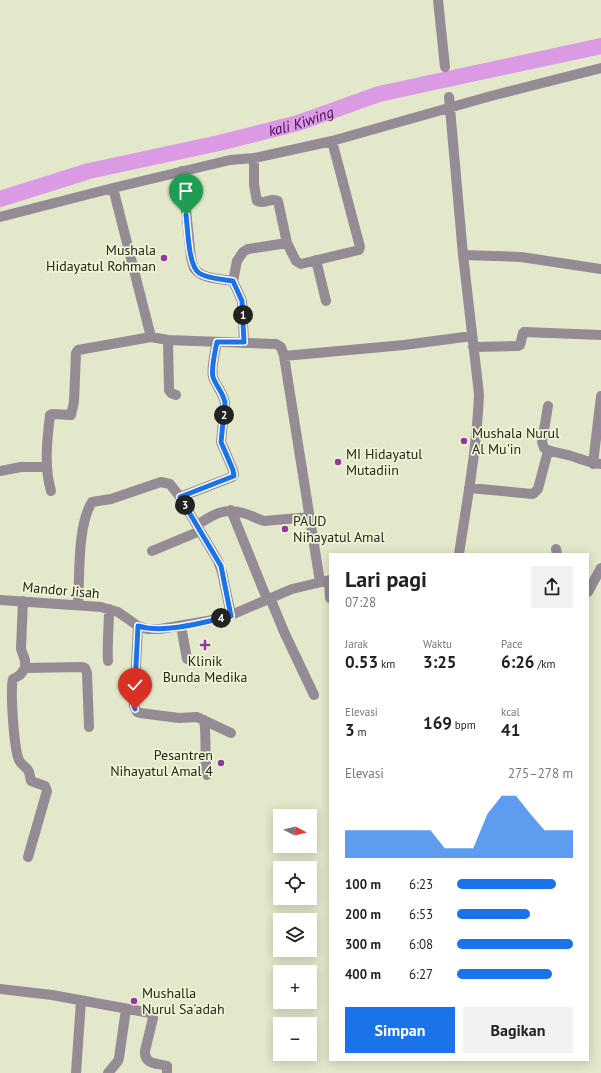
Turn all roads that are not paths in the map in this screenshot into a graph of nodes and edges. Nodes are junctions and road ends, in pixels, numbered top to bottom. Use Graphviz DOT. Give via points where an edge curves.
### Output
graph roads {
  1 [pos="438,0"];
  2 [pos="445,63"];
  3 [pos="601,68"];
  4 [pos="448,97"];
  5 [pos="450,108"];
  6 [pos="332,142"];
  7 [pos="254,158"];
  8 [pos="182,171"];
  9 [pos="113,188"];
  10 [pos="0,217"];
  11 [pos="287,243"];
  12 [pos="463,255"];
  13 [pos="316,260"];
  14 [pos="601,269"];
  15 [pos="233,281"];
  16 [pos="326,301"];
  17 [pos="601,335"];
  18 [pos="472,336"];
  19 [pos="151,337"];
  20 [pos="168,340"];
  21 [pos="217,342"];
  22 [pos="244,342"];
  23 [pos="474,347"];
  24 [pos="284,356"];
  25 [pos="176,395"];
  26 [pos="601,396"];
  27 [pos="548,406"];
  28 [pos="548,450"];
  29 [pos="597,464"];
  30 [pos="47,467"];
  31 [pos="0,471"];
  32 [pos="469,488"];
  33 [pos="51,491"];
  34 [pos="180,497"];
  35 [pos="231,510"];
  36 [pos="310,517"];
  37 [pos="198,528"];
  38 [pos="152,551"];
  39 [pos="459,553"];
  40 [pos="601,568"];
  41 [pos="326,581"];
  42 [pos="589,590"];
  43 [pos="329,594"];
  44 [pos="268,599"];
  45 [pos="0,600"];
  46 [pos="23,601"];
  47 [pos="78,604"];
  48 [pos="109,609"];
  49 [pos="231,616"];
  50 [pos="138,626"];
  51 [pos="182,626"];
  52 [pos="187,659"];
  53 [pos="108,661"];
  54 [pos="25,668"];
  55 [pos="314,695"];
  56 [pos="204,720"];
  57 [pos="89,727"];
  58 [pos="231,733"];
  59 [pos="207,775"];
  60 [pos="28,858"];
  61 [pos="0,989"];
  62 [pos="81,1001"];
  63 [pos="126,1009"];
  64 [pos="76,1073"];
  65 [pos="108,1073"];
  66 [pos="167,1073"];
  1 -- 2 [label="street"];
  3 -- 5 [label="street"];
  4 -- 5 [label="street"];
  5 -- 6 [label="street"];
  5 -- 12 [label="street"];
  6 -- 7 [label="street"];
  6 -- 13 [label="street" via="360,248"];
  7 -- 8 [label="street" via="230,160"];
  7 -- 11 [label="street" via="257,201 278,201"];
  8 -- 9 [label="street"];
  8 -- 15 [label="street" via="194,268 208,277"];
  9 -- 10 [label="street"];
  9 -- 19 [label="street"];
  11 -- 13 [label="street" via="299,263"];
  11 -- 15 [label="street" via="248,249 237,260"];
  12 -- 14 [label="street" via="521,257"];
  12 -- 18 [label="street"];
  13 -- 16 [label="street"];
  15 -- 22 [label="street" via="242,301"];
  17 -- 23 [label="street" via="524,332 518,346"];
  18 -- 23 [label="street"];
  18 -- 24 [label="street"];
  19 -- 20 [label="street"];
  19 -- 30 [label="street" via="77,351 72,415 50,415"];
  20 -- 21 [label="street"];
  20 -- 25 [label="street" via="169,390"];
  21 -- 22 [label="street"];
  21 -- 34 [label="street" via="212,374 224,398 221,442 234,474"];
  22 -- 24 [label="street" via="276,344 281,347"];
  23 -- 32 [label="street" via="479,394"];
  24 -- 36 [label="street"];
  26 -- 29 [label="street"];
  27 -- 28 [label="street" via="542,442 543,447"];
  28 -- 29 [label="street"];
  28 -- 32 [label="street" via="538,489 533,494"];
  30 -- 31 [label="street" via="21,467"];
  30 -- 33 [label="street"];
  32 -- 39 [label="street"];
  34 -- 37 [label="street"];
  34 -- 47 [label="street" via="170,484 161,482 111,499 92,502 81,546"];
  35 -- 36 [label="street" via="258,520"];
  35 -- 37 [label="street" via="214,514"];
  35 -- 44 [label="street"];
  36 -- 41 [label="street"];
  37 -- 38 [label="street"];
  37 -- 49 [label="street" via="221,566"];
  40 -- 42 [label="street"];
  41 -- 43 [label="street"];
  41 -- 44 [label="street, Mandor Jisah" via="292,589"];
  44 -- 49 [label="street, Mandor Jisah"];
  44 -- 55 [label="street"];
  45 -- 46 [label="street, Mandor Jisah"];
  46 -- 47 [label="street, Mandor Jisah"];
  46 -- 54 [label="street" via="22,648"];
  47 -- 48 [label="street, Mandor Jisah"];
  48 -- 50 [label="street, Mandor Jisah"];
  48 -- 53 [label="street"];
  49 -- 51 [label="street, Mandor Jisah"];
  50 -- 51 [label="street, Mandor Jisah" via="147,629"];
  50 -- 56 [label="street" via="134,706 137,712 179,718 197,717"];
  51 -- 52 [label="street"];
  54 -- 57 [label="street" via="85,668"];
  54 -- 60 [label="street" via="13,679 11,690 18,759 29,772 31,781 45,786 47,791"];
  56 -- 58 [label="street"];
  56 -- 59 [label="street"];
  61 -- 62 [label="street"];
  62 -- 63 [label="street"];
  62 -- 64 [label="street"];
  63 -- 65 [label="street" via="119,1058"];
  63 -- 66 [label="street" via="152,1014 145,1057 149,1062 167,1066"];
}
